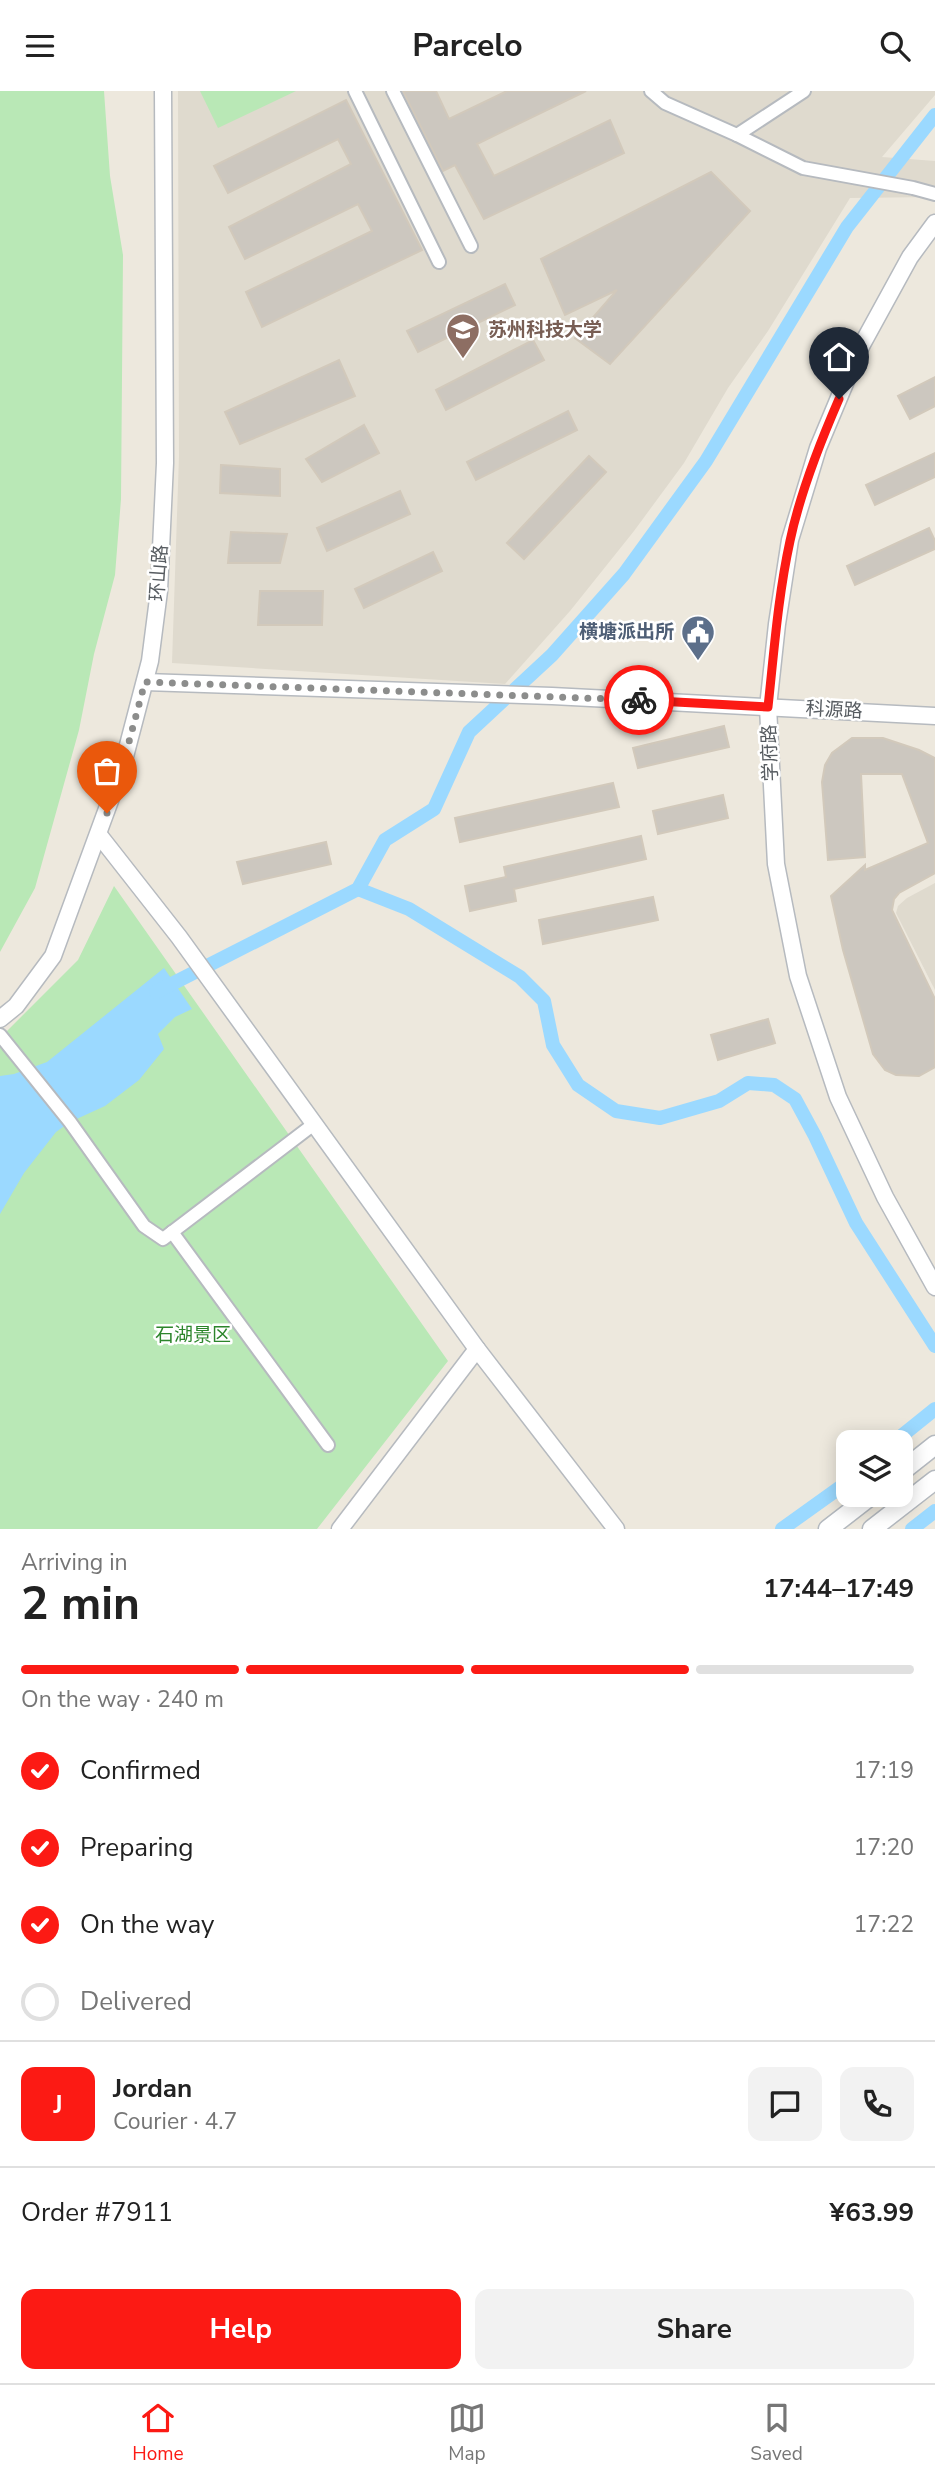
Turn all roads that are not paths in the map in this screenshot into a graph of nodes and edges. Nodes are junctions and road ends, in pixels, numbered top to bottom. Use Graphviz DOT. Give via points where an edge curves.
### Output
graph roads {
  1 [pos="163,91"];
  2 [pos="355,91"];
  3 [pos="393,91"];
  4 [pos="650,91"];
  5 [pos="804,91"];
  6 [pos="737,135"];
  7 [pos="935,194"];
  8 [pos="935,223"];
  9 [pos="471,246"];
  10 [pos="439,262"];
  11 [pos="145,682"];
  12 [pos="768,707"];
  13 [pos="935,716"];
  14 [pos="99,835"];
  15 [pos="0,1019"];
  16 [pos="0,1035"];
  17 [pos="314,1124"];
  18 [pos="172,1232"];
  19 [pos="935,1287"];
  20 [pos="477,1349"];
  21 [pos="328,1445"];
  22 [pos="935,1445"];
  23 [pos="913,1462"];
  24 [pos="935,1480"];
  25 [pos="856,1507"];
  26 [pos="340,1529"];
  27 [pos="616,1529"];
  28 [pos="828,1529"];
  29 [pos="872,1529"];
  1 -- 11 [label="street, 环山路" via="164,463 159,591"];
  2 -- 10 [label="street"];
  3 -- 9 [label="street"];
  4 -- 6 [label="street" via="665,103"];
  5 -- 6 [label="street"];
  6 -- 7 [label="street" via="803,168"];
  8 -- 12 [label="street, 学府路" via="910,257 859,350 818,448 790,540"];
  11 -- 12 [label="street, 科源路"];
  11 -- 14 [label="street, 环山路"];
  12 -- 13 [label="street, 科源路"];
  12 -- 19 [label="street, 学府路" via="776,864 798,977 838,1097"];
  14 -- 15 [label="street, 环山路" via="53,956 16,1006"];
  14 -- 17 [label="street"];
  16 -- 18 [label="street" via="70,1122 144,1226 163,1239"];
  17 -- 18 [label="street"];
  17 -- 20 [label="street"];
  18 -- 21 [label="street"];
  20 -- 26 [label="street"];
  20 -- 27 [label="street"];
  22 -- 23 [label="main road"];
  24 -- 29 [label="main road"];
  25 -- 28 [label="main road"];
}
